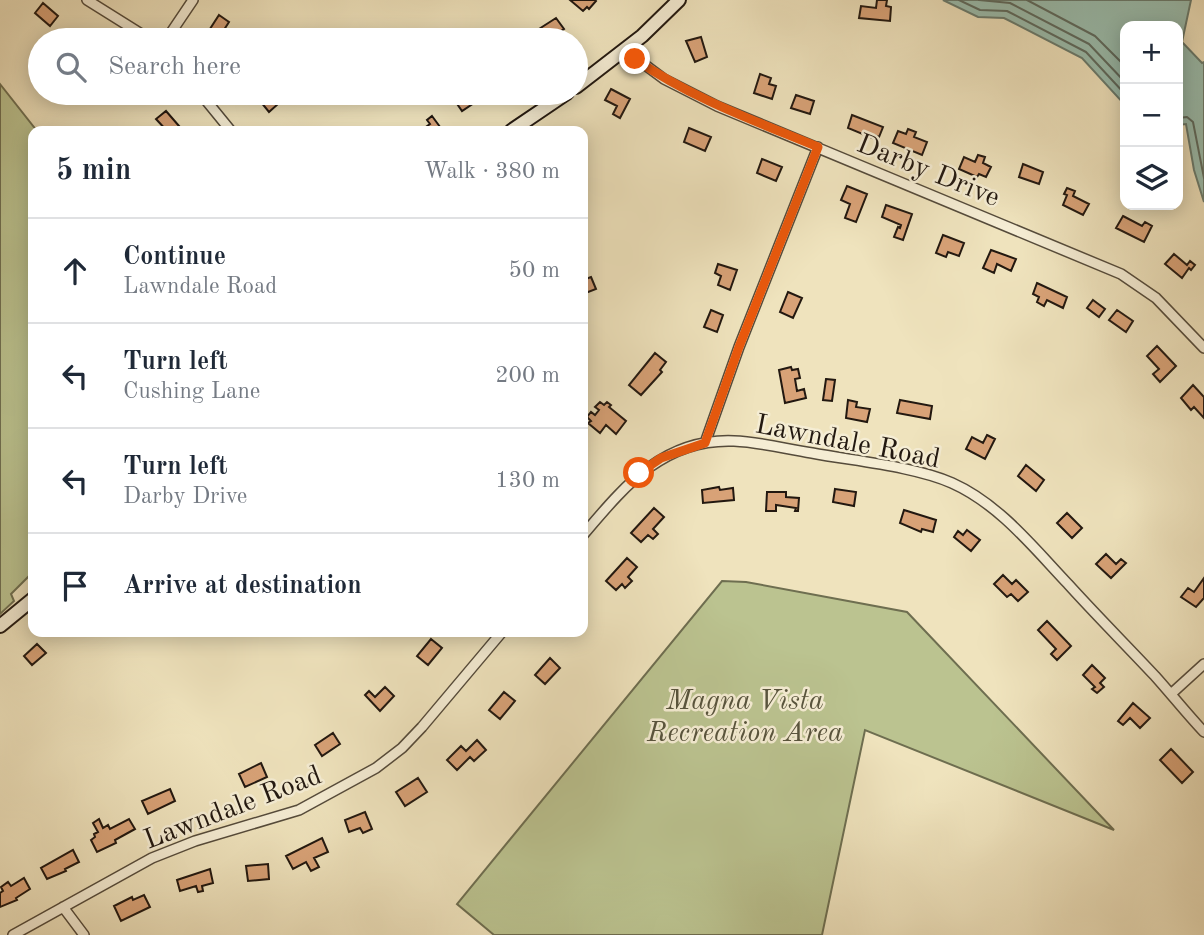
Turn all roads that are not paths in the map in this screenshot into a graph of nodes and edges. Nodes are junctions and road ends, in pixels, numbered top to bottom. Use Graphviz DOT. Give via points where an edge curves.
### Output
graph roads {
  1 [pos="86,0"];
  2 [pos="193,0"];
  3 [pos="679,0"];
  4 [pos="132,28"];
  5 [pos="174,28"];
  6 [pos="625,50"];
  7 [pos="588,78"];
  8 [pos="210,105"];
  9 [pos="550,105"];
  10 [pos="228,126"];
  11 [pos="518,126"];
  12 [pos="818,147"];
  13 [pos="1204,348"];
  14 [pos="705,443"];
  15 [pos="588,530"];
  16 [pos="28,603"];
  17 [pos="0,626"];
  18 [pos="498,637"];
  19 [pos="1204,664"];
  20 [pos="1171,694"];
  21 [pos="1204,732"];
  22 [pos="63,907"];
  23 [pos="13,935"];
  24 [pos="85,935"];
  1 -- 4 [label="street"];
  2 -- 5 [label="street"];
  3 -- 6 [label="street"];
  6 -- 7 [label="street"];
  6 -- 12 [label="street, Darby Drive" via="663,79"];
  8 -- 10 [label="street"];
  9 -- 11 [label="street"];
  12 -- 13 [label="street, Darby Drive" via="1121,274 1156,298"];
  12 -- 14 [label="street"];
  14 -- 15 [label="street, Lawndale Road" via="661,458 639,473"];
  14 -- 20 [label="street, Lawndale Road" via="771,445 951,483 993,508 1022,535"];
  16 -- 17 [label="street"];
  18 -- 22 [label="street, Lawndale Road" via="422,727 376,768 299,810 152,858"];
  19 -- 20 [label="street"];
  20 -- 21 [label="street, Lawndale Road"];
  22 -- 23 [label="street, Lawndale Road"];
  22 -- 24 [label="street"];
}
